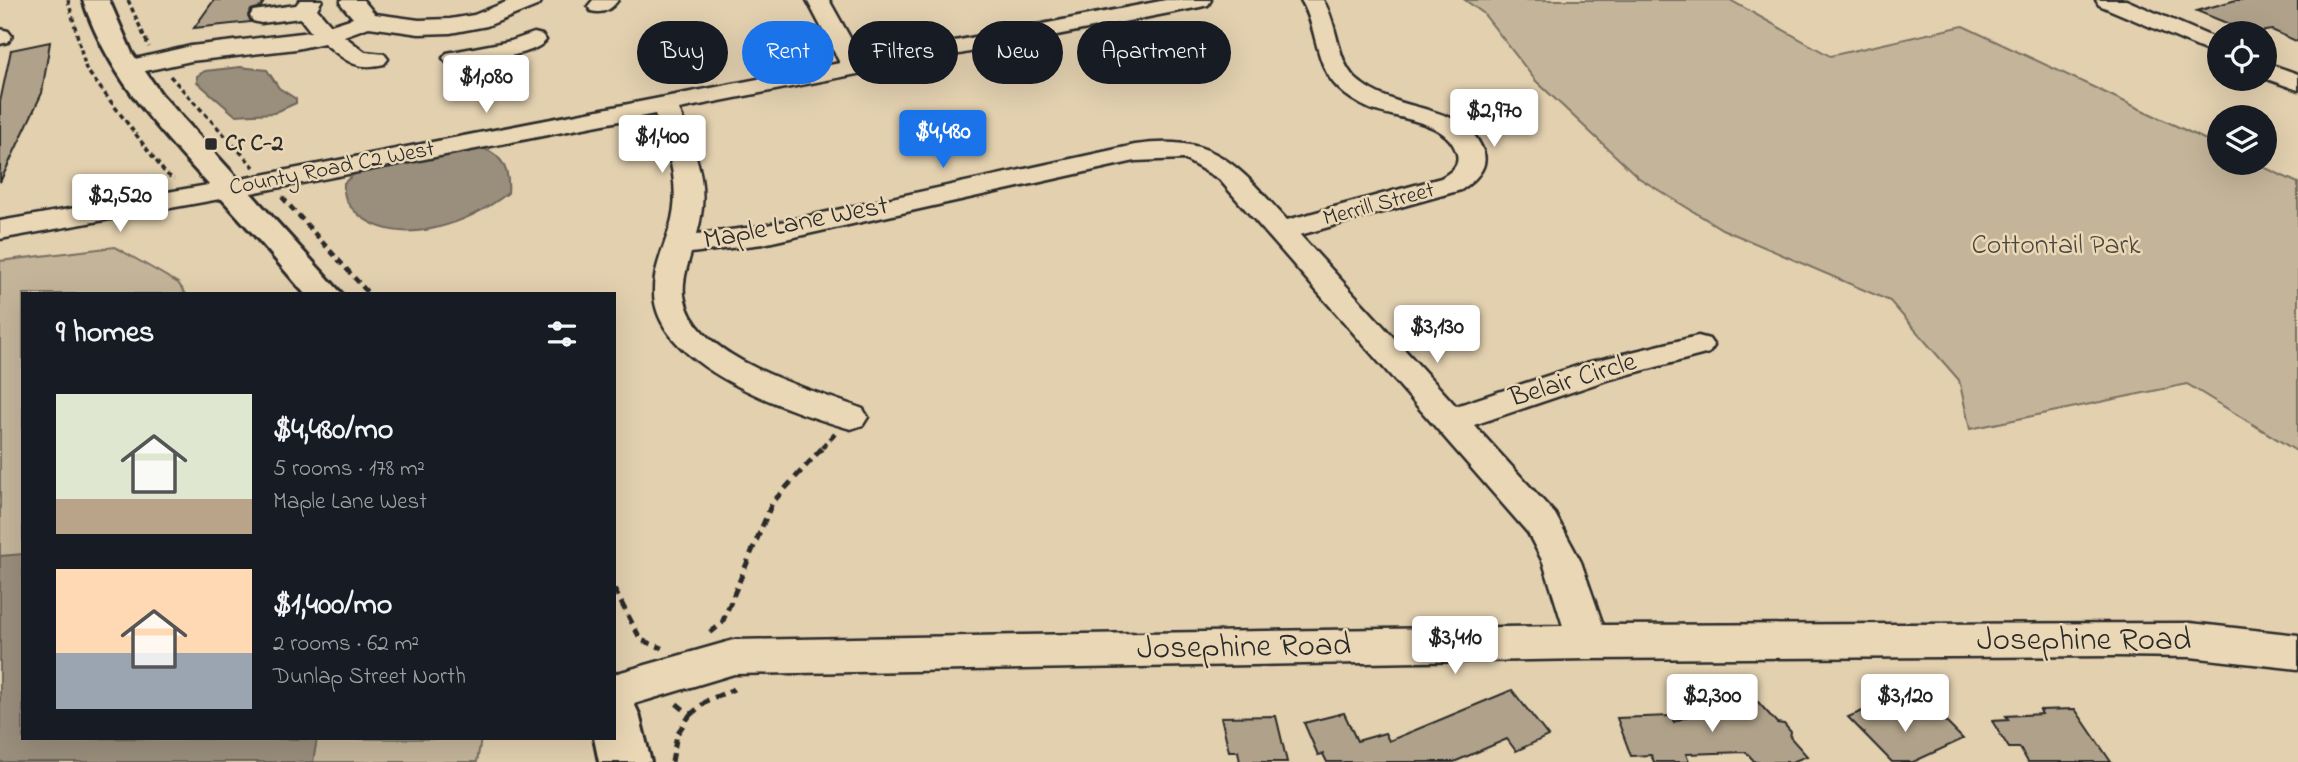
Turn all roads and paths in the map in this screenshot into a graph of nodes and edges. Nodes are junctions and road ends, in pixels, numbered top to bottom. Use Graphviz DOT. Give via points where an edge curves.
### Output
graph roads {
  1 [pos="96,0"];
  2 [pos="128,0"];
  3 [pos="352,0"];
  4 [pos="531,0"];
  5 [pos="818,0"];
  6 [pos="1076,0"];
  7 [pos="1200,0"];
  8 [pos="1312,0"];
  9 [pos="2107,0"];
  10 [pos="309,6"];
  11 [pos="438,6"];
  12 [pos="261,16"];
  13 [pos="368,20"];
  14 [pos="1094,20"];
  15 [pos="479,21"];
  16 [pos="406,25"];
  17 [pos="327,33"];
  18 [pos="534,40"];
  19 [pos="2207,44"];
  20 [pos="958,46"];
  21 [pos="496,50"];
  22 [pos="848,55"];
  23 [pos="157,58"];
  24 [pos="455,58"];
  25 [pos="376,59"];
  26 [pos="848,67"];
  27 [pos="127,68"];
  28 [pos="2277,74"];
  29 [pos="2298,83"];
  30 [pos="664,104"];
  31 [pos="268,181"];
  32 [pos="231,189"];
  33 [pos="0,230"];
  34 [pos="1281,231"];
  35 [pos="681,245"];
  36 [pos="322,292"];
  37 [pos="367,292"];
  38 [pos="1698,346"];
  39 [pos="851,416"];
  40 [pos="1450,420"];
  41 [pos="616,593"];
  42 [pos="699,639"];
  43 [pos="1590,642"];
  44 [pos="671,647"];
  45 [pos="2298,652"];
  46 [pos="616,691"];
  47 [pos="676,703"];
  48 [pos="616,723"];
  49 [pos="625,762"];
  50 [pos="672,762"];
  1 -- 27 [label="main road"];
  2 -- 23 [label="path"];
  3 -- 13 [label="street"];
  4 -- 15 [label="street"];
  5 -- 22 [label="street"];
  6 -- 14 [label="street"];
  7 -- 14 [label="street, County Road C2 West"];
  8 -- 34 [label="street, Merrill Street" via="1322,17 1336,67 1350,87 1380,104 1452,129 1470,148 1472,158 1470,168 1451,184"];
  9 -- 19 [label="street"];
  10 -- 12 [label="street"];
  10 -- 17 [label="street" via="316,25"];
  11 -- 16 [label="street"];
  13 -- 16 [label="street"];
  13 -- 17 [label="street"];
  14 -- 20 [label="street, County Road C2 West"];
  15 -- 16 [label="street"];
  15 -- 21 [label="street"];
  17 -- 23 [label="street" via="299,42"];
  17 -- 25 [label="street" via="359,59"];
  18 -- 21 [label="street"];
  21 -- 24 [label="street"];
  23 -- 27 [label="street"];
  23 -- 31 [label="path"];
  26 -- 30 [label="street, County Road C2 West"];
  27 -- 32 [label="main road"];
  28 -- 29 [label="street"];
  30 -- 31 [label="street, County Road C2 West"];
  30 -- 35 [label="street" via="690,182"];
  31 -- 32 [label="street, County Road C2 West"];
  31 -- 37 [label="path"];
  32 -- 33 [label="street, County Road C2 West"];
  32 -- 36 [label="main road"];
  34 -- 35 [label="street, Maple Lane West" via="1229,173 1200,154 1181,149 1135,153 763,235"];
  34 -- 40 [label="street"];
  35 -- 39 [label="street" via="671,272 669,301 689,338 735,370"];
  38 -- 40 [label="street, Belair Circle" via="1598,371"];
  39 -- 42 [label="path" via="772,503 722,623"];
  40 -- 43 [label="street" via="1542,524 1562,562"];
  41 -- 44 [label="path" via="641,640 662,649"];
  43 -- 45 [label="street, Josephine Road" via="2190,640"];
  43 -- 46 [label="street, Josephine Road" via="734,657"];
  47 -- 50 [label="path" via="690,715 677,734"];
  48 -- 49 [label="main road"];
}
